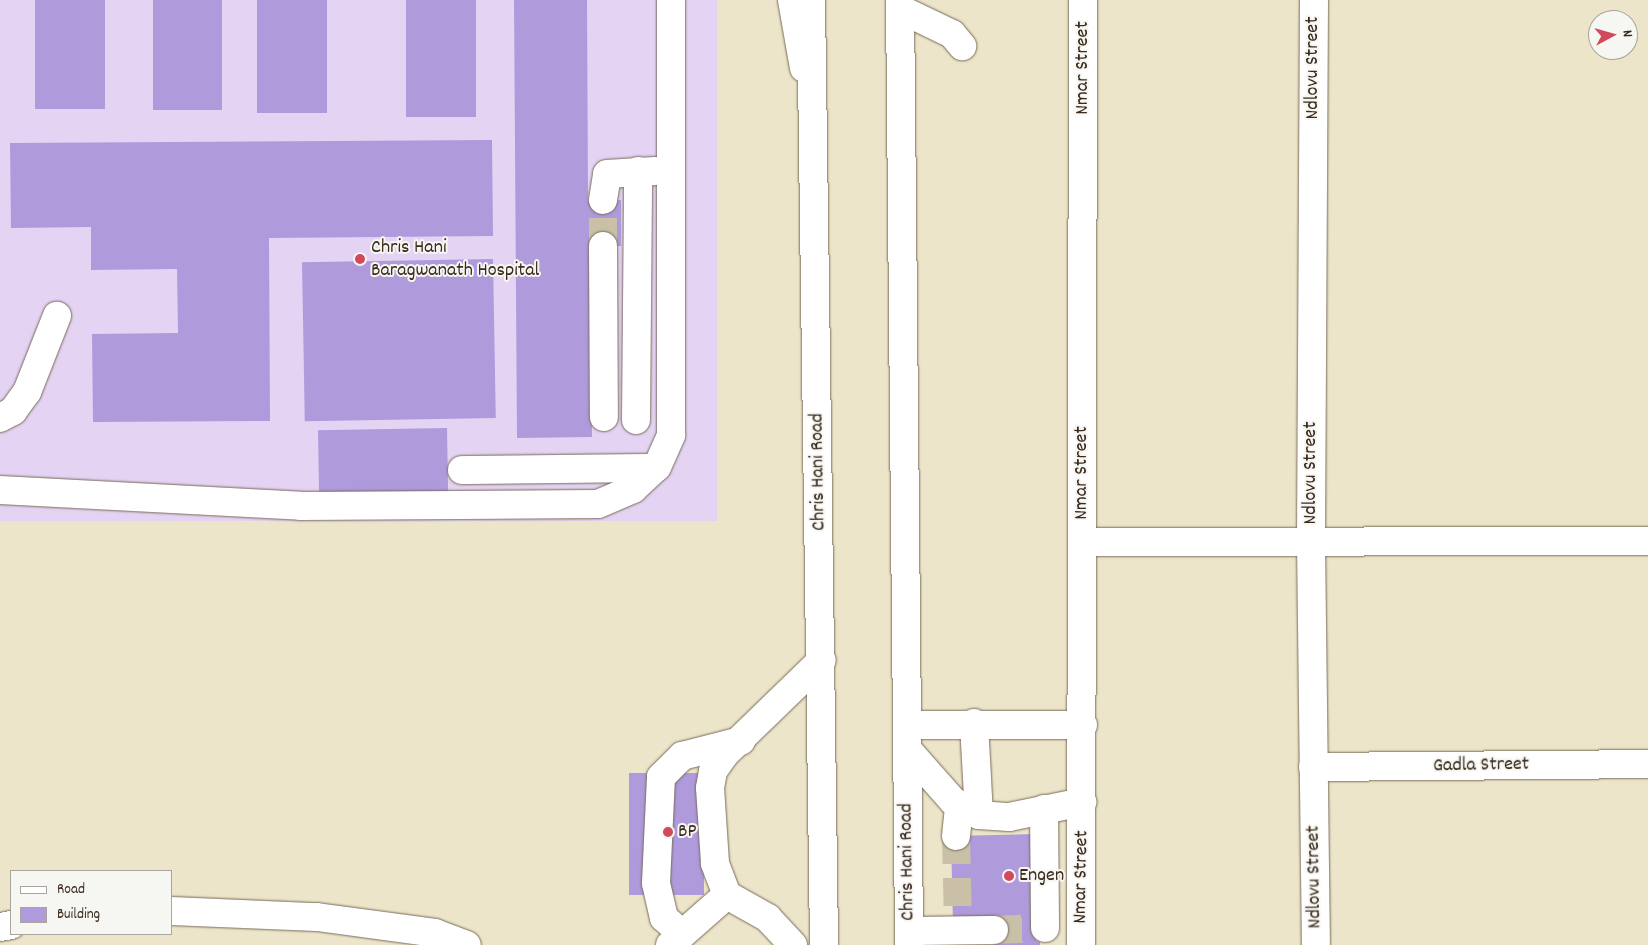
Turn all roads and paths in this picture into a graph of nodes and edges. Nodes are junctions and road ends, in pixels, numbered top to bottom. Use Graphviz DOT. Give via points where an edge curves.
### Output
graph roads {
  1 [pos="671,0"];
  2 [pos="792,0"];
  3 [pos="811,0"];
  4 [pos="1082,0"];
  5 [pos="1314,0"];
  6 [pos="900,4"];
  7 [pos="962,46"];
  8 [pos="812,116"];
  9 [pos="638,171"];
  10 [pos="671,172"];
  11 [pos="603,200"];
  12 [pos="603,246"];
  13 [pos="57,316"];
  14 [pos="604,417"];
  15 [pos="0,418"];
  16 [pos="636,420"];
  17 [pos="655,468"];
  18 [pos="462,470"];
  19 [pos="0,490"];
  20 [pos="1648,541"];
  21 [pos="1082,542"];
  22 [pos="1311,542"];
  23 [pos="822,660"];
  24 [pos="974,723"];
  25 [pos="1083,725"];
  26 [pos="907,737"];
  27 [pos="741,741"];
  28 [pos="1648,764"];
  29 [pos="1313,767"];
  30 [pos="1082,802"];
  31 [pos="1044,809"];
  32 [pos="969,810"];
  33 [pos="956,836"];
  34 [pos="727,895"];
  35 [pos="172,911"];
  36 [pos="988,935"];
  37 [pos="1081,935"];
  38 [pos="909,938"];
  39 [pos="676,940"];
  40 [pos="467,945"];
  41 [pos="793,945"];
  42 [pos="824,945"];
  43 [pos="1316,945"];
  1 -- 10 [label="street"];
  2 -- 8 [label="street"];
  3 -- 8 [label="street, Chris Hani Road"];
  4 -- 21 [label="street, Nmar Street"];
  5 -- 22 [label="street, Ndlovu Street"];
  6 -- 7 [label="street" via="952,34"];
  6 -- 26 [label="street, Chris Hani Road"];
  8 -- 23 [label="street, Chris Hani Road"];
  9 -- 10 [label="street"];
  9 -- 11 [label="street" via="607,174"];
  9 -- 16 [label="street"];
  10 -- 17 [label="street" via="671,435"];
  12 -- 14 [label="street"];
  13 -- 15 [label="street" via="27,392 13,411"];
  17 -- 18 [label="street"];
  17 -- 19 [label="street" via="633,489 598,504 301,506"];
  20 -- 22 [label="street"];
  21 -- 22 [label="street"];
  21 -- 25 [label="street, Nmar Street"];
  22 -- 29 [label="street, Ndlovu Street"];
  23 -- 27 [label="street"];
  23 -- 42 [label="street, Chris Hani Road"];
  24 -- 25 [label="street"];
  24 -- 26 [label="street"];
  24 -- 32 [label="street"];
  25 -- 30 [label="street, Nmar Street"];
  26 -- 32 [label="street"];
  26 -- 38 [label="street, Chris Hani Road"];
  27 -- 34 [label="street" via="713,771 710,788 714,856"];
  27 -- 39 [label="street" via="682,756 661,777 656,883 664,918"];
  28 -- 29 [label="street, Gadla Street"];
  29 -- 43 [label="street, Ndlovu Street"];
  30 -- 31 [label="street"];
  30 -- 37 [label="street, Nmar Street"];
  31 -- 32 [label="street" via="1009,817"];
  31 -- 37 [label="street" via="1042,928"];
  32 -- 33 [label="street"];
  34 -- 39 [label="street"];
  34 -- 41 [label="street" via="768,918"];
  35 -- 40 [label="street" via="317,917 435,933"];
  36 -- 38 [label="street" via="958,927"];
}
